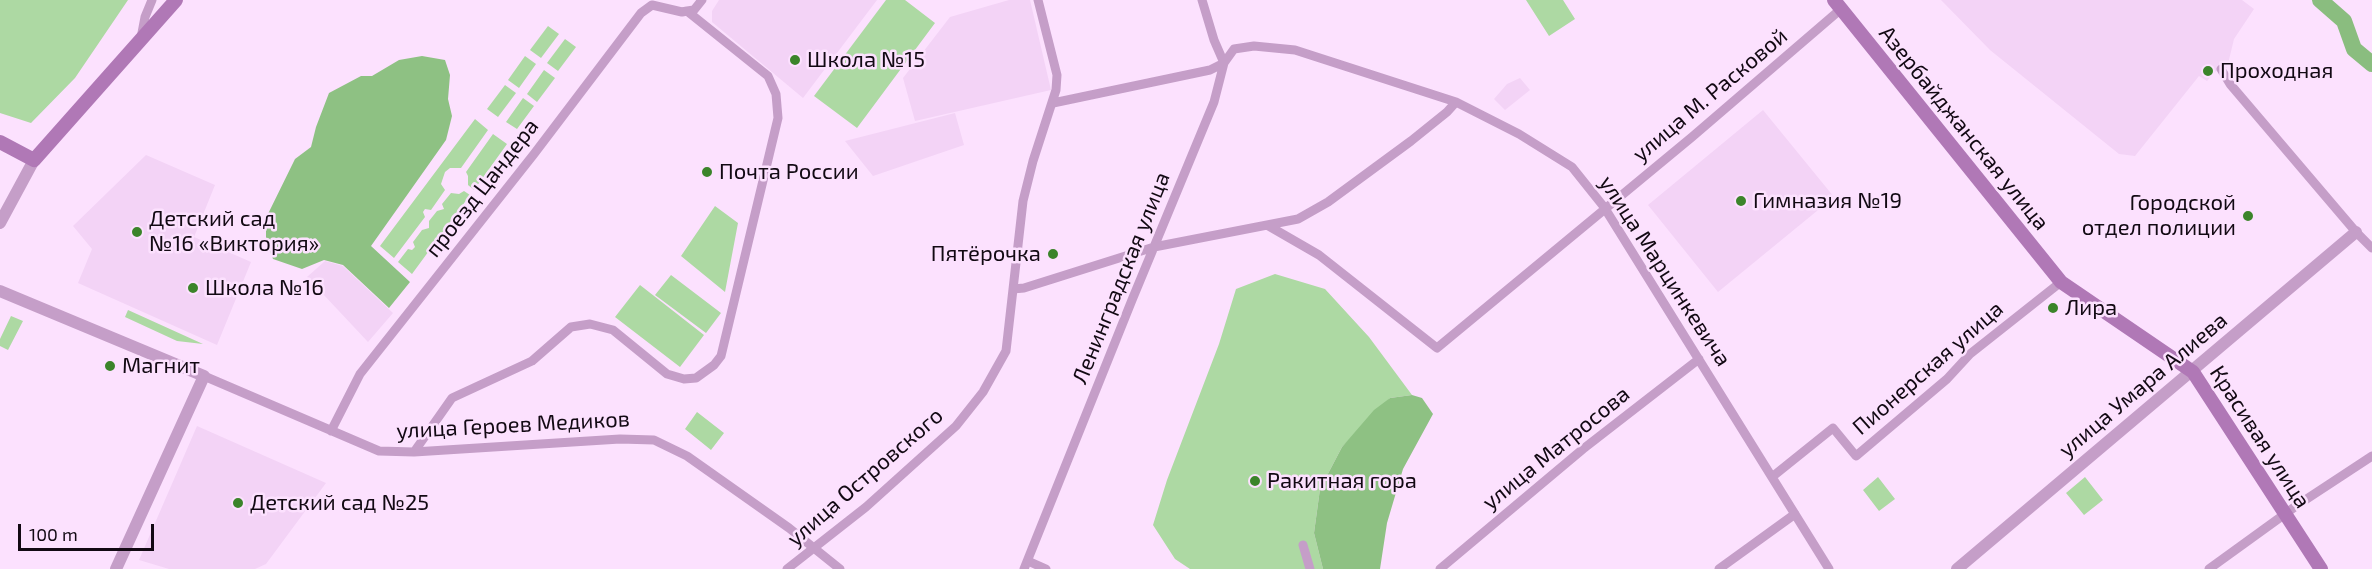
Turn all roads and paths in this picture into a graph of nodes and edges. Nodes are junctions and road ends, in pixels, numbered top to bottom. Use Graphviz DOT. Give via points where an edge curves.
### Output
graph roads {
  1 [pos="153,0"];
  2 [pos="176,0"];
  3 [pos="702,0"];
  4 [pos="1038,0"];
  5 [pos="1202,0"];
  6 [pos="1837,4"];
  7 [pos="687,11"];
  8 [pos="140,41"];
  9 [pos="1224,63"];
  10 [pos="2221,69"];
  11 [pos="1456,102"];
  12 [pos="1053,103"];
  13 [pos="0,142"];
  14 [pos="34,160"];
  15 [pos="1605,207"];
  16 [pos="0,223"];
  17 [pos="1267,225"];
  18 [pos="2356,232"];
  19 [pos="1154,247"];
  20 [pos="2372,248"];
  21 [pos="2061,282"];
  22 [pos="1013,289"];
  23 [pos="0,291"];
  24 [pos="1699,359"];
  25 [pos="2193,372"];
  26 [pos="204,376"];
  27 [pos="331,430"];
  28 [pos="414,452"];
  29 [pos="2372,456"];
  30 [pos="1772,477"];
  31 [pos="2285,513"];
  32 [pos="1795,514"];
  33 [pos="1303,545"];
  34 [pos="815,548"];
  35 [pos="1026,565"];
  36 [pos="116,569"];
  37 [pos="787,569"];
  38 [pos="840,569"];
  39 [pos="1046,569"];
  40 [pos="1310,569"];
  41 [pos="1440,569"];
  42 [pos="1719,569"];
  43 [pos="1828,569"];
  44 [pos="1957,569"];
  45 [pos="2209,569"];
  46 [pos="2321,569"];
  1 -- 8 [label="street"];
  2 -- 8 [label="main road"];
  3 -- 7 [label="street" via="694,10"];
  4 -- 12 [label="street, улица Островского" via="1057,75"];
  5 -- 9 [label="street"];
  6 -- 15 [label="street, улица М. Расковой" via="1701,129"];
  6 -- 21 [label="main road, Азербайджанская улица"];
  7 -- 27 [label="street, проезд Цандера" via="652,5 641,13 360,374"];
  7 -- 28 [label="street, проезд Цандера" via="768,76 776,94 778,118 721,356 696,378 684,379 667,374 613,330 590,324 571,327 532,361 452,398"];
  8 -- 14 [label="main road"];
  9 -- 11 [label="street, улица Марцинкевича" via="1234,49 1242,46 1295,50"];
  9 -- 12 [label="street, улица Марцинкевича" via="1210,70"];
  9 -- 19 [label="street, Ленинградская улица" via="1214,102"];
  10 -- 18 [label="street"];
  11 -- 15 [label="street, улица Марцинкевича" via="1520,134 1572,167"];
  11 -- 17 [label="street" via="1411,141 1328,202 1298,219"];
  12 -- 22 [label="street, улица Островского" via="1023,201"];
  13 -- 14 [label="main road"];
  14 -- 16 [label="street"];
  15 -- 17 [label="street, улица М. Расковой" via="1437,348 1319,255"];
  15 -- 24 [label="street, улица Марцинкевича"];
  17 -- 19 [label="street"];
  18 -- 20 [label="street"];
  18 -- 25 [label="street, улица Умара Алиева"];
  19 -- 22 [label="street"];
  19 -- 35 [label="street, Ленинградская улица"];
  21 -- 25 [label="main road, Красивая улица"];
  21 -- 30 [label="street, Пионерская улица" via="1970,354 1947,379 1856,456 1833,428"];
  22 -- 34 [label="street, улица Островского" via="1006,351 983,392 931,450"];
  23 -- 26 [label="street, улица Героев Медиков"];
  24 -- 30 [label="street, улица Марцинкевича"];
  24 -- 41 [label="street, улица Матросова" via="1583,449"];
  25 -- 31 [label="main road, Красивая улица"];
  25 -- 44 [label="street, улица Умара Алиева"];
  26 -- 27 [label="street, улица Героев Медиков"];
  26 -- 36 [label="street"];
  27 -- 28 [label="street, улица Героев Медиков" via="379,451"];
  28 -- 34 [label="street, улица Героев Медиков" via="654,440 687,456"];
  29 -- 31 [label="street"];
  30 -- 32 [label="street, улица Марцинкевича"];
  31 -- 45 [label="street"];
  31 -- 46 [label="main road, Красивая улица"];
  32 -- 42 [label="street"];
  32 -- 43 [label="street, улица Марцинкевича"];
  33 -- 40 [label="street"];
  34 -- 37 [label="street, улица Островского"];
  34 -- 38 [label="street, улица Героев Медиков"];
  35 -- 39 [label="street"];
}
